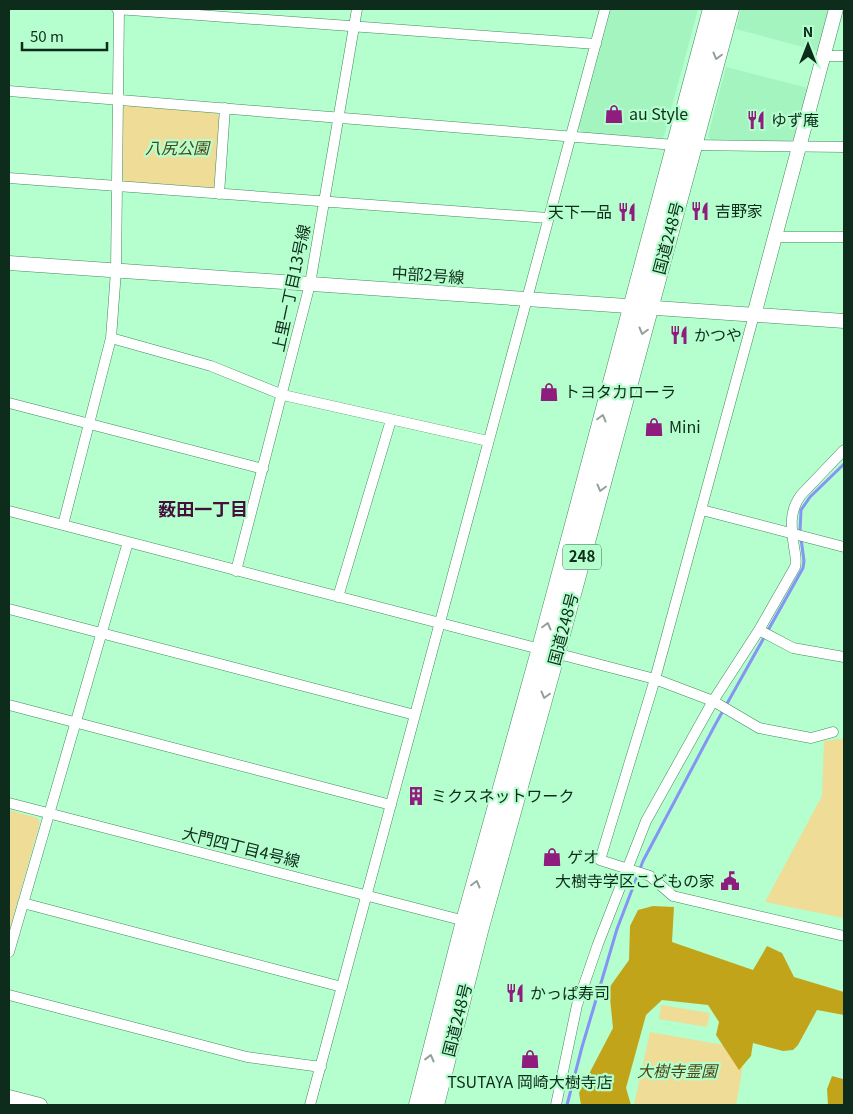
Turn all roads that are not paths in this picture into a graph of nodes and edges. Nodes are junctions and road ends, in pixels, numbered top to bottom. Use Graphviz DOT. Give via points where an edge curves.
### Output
graph roads {
  1 [pos="118,9"];
  2 [pos="357,9"];
  3 [pos="605,9"];
  4 [pos="712,9"];
  5 [pos="730,9"];
  6 [pos="836,9"];
  7 [pos="354,26"];
  8 [pos="596,44"];
  9 [pos="823,56"];
  10 [pos="844,56"];
  11 [pos="9,91"];
  12 [pos="118,100"];
  13 [pos="224,108"];
  14 [pos="338,117"];
  15 [pos="571,136"];
  16 [pos="684,145"];
  17 [pos="799,147"];
  18 [pos="844,147"];
  19 [pos="9,178"];
  20 [pos="117,186"];
  21 [pos="219,194"];
  22 [pos="324,201"];
  23 [pos="548,218"];
  24 [pos="774,237"];
  25 [pos="844,237"];
  26 [pos="9,263"];
  27 [pos="116,271"];
  28 [pos="310,284"];
  29 [pos="527,300"];
  30 [pos="631,307"];
  31 [pos="649,308"];
  32 [pos="754,315"];
  33 [pos="844,321"];
  34 [pos="111,338"];
  35 [pos="282,395"];
  36 [pos="9,403"];
  37 [pos="391,420"];
  38 [pos="88,424"];
  39 [pos="488,441"];
  40 [pos="844,450"];
  41 [pos="263,470"];
  42 [pos="702,510"];
  43 [pos="9,511"];
  44 [pos="62,525"];
  45 [pos="792,534"];
  46 [pos="128,542"];
  47 [pos="844,547"];
  48 [pos="236,570"];
  49 [pos="338,597"];
  50 [pos="9,609"];
  51 [pos="439,624"];
  52 [pos="759,630"];
  53 [pos="101,633"];
  54 [pos="548,651"];
  55 [pos="844,657"];
  56 [pos="655,679"];
  57 [pos="713,701"];
  58 [pos="9,705"];
  59 [pos="415,715"];
  60 [pos="75,722"];
  61 [pos="833,732"];
  62 [pos="9,803"];
  63 [pos="392,805"];
  64 [pos="48,813"];
  65 [pos="627,867"];
  66 [pos="367,896"];
  67 [pos="23,903"];
  68 [pos="466,921"];
  69 [pos="844,936"];
  70 [pos="9,952"];
  71 [pos="342,987"];
  72 [pos="9,995"];
  73 [pos="321,1067"];
  74 [pos="9,1097"];
  75 [pos="40,1105"];
  76 [pos="310,1105"];
  77 [pos="418,1105"];
  78 [pos="435,1105"];
  79 [pos="556,1105"];
  1 -- 7 [label="street"];
  1 -- 12 [label="street"];
  2 -- 7 [label="street, 上里一丁目13号線"];
  3 -- 8 [label="street"];
  4 -- 16 [label="highway, 国道248号 / 248"];
  5 -- 16 [label="highway, 国道248号 / 248, one-way"];
  6 -- 9 [label="street"];
  7 -- 8 [label="street"];
  7 -- 14 [label="street, 上里一丁目13号線"];
  8 -- 15 [label="street"];
  9 -- 10 [label="street"];
  9 -- 17 [label="street"];
  11 -- 12 [label="street"];
  12 -- 13 [label="street"];
  12 -- 20 [label="street"];
  13 -- 14 [label="street"];
  13 -- 21 [label="street"];
  14 -- 15 [label="street"];
  14 -- 22 [label="street, 上里一丁目13号線"];
  15 -- 16 [label="street"];
  15 -- 23 [label="street"];
  16 -- 17 [label="street"];
  16 -- 30 [label="highway, 国道248号 / 248"];
  16 -- 31 [label="highway, 国道248号 / 248"];
  17 -- 18 [label="street"];
  17 -- 24 [label="street"];
  19 -- 20 [label="street"];
  20 -- 21 [label="street"];
  20 -- 27 [label="street"];
  21 -- 22 [label="street"];
  22 -- 23 [label="street"];
  22 -- 28 [label="street, 上里一丁目13号線"];
  23 -- 29 [label="street"];
  24 -- 25 [label="street"];
  24 -- 32 [label="street"];
  26 -- 27 [label="street, 中部2号線"];
  27 -- 28 [label="street, 中部2号線"];
  27 -- 34 [label="street"];
  28 -- 29 [label="street, 中部2号線"];
  28 -- 35 [label="street, 上里一丁目13号線"];
  29 -- 30 [label="street, 中部2号線"];
  29 -- 39 [label="street"];
  30 -- 31 [label="street, 中部2号線"];
  54 -- 30 [label="highway, 国道248号 / 248, one-way"];
  31 -- 32 [label="street, 中部2号線"];
  31 -- 54 [label="highway, 国道248号 / 248, one-way"];
  32 -- 33 [label="street, 中部2号線"];
  32 -- 42 [label="street"];
  34 -- 35 [label="street" via="211,366"];
  34 -- 38 [label="street"];
  35 -- 37 [label="street"];
  35 -- 41 [label="street, 上里一丁目13号線"];
  36 -- 38 [label="street"];
  37 -- 39 [label="street"];
  37 -- 49 [label="street"];
  38 -- 41 [label="street"];
  38 -- 44 [label="street"];
  39 -- 51 [label="street"];
  40 -- 45 [label="street" via="795,502"];
  41 -- 48 [label="street, 上里一丁目13号線"];
  42 -- 45 [label="street"];
  42 -- 56 [label="street"];
  43 -- 44 [label="street"];
  44 -- 46 [label="street"];
  45 -- 47 [label="street"];
  45 -- 52 [label="street" via="795,567"];
  46 -- 48 [label="street"];
  46 -- 53 [label="street"];
  48 -- 49 [label="street"];
  49 -- 51 [label="street"];
  50 -- 53 [label="street"];
  51 -- 54 [label="street"];
  51 -- 59 [label="street"];
  52 -- 55 [label="street" via="792,648"];
  52 -- 57 [label="street"];
  53 -- 59 [label="street"];
  53 -- 60 [label="street"];
  54 -- 56 [label="street"];
  68 -- 54 [label="highway, 国道248号 / 248, one-way"];
  54 -- 78 [label="highway, 国道248号 / 248, one-way"];
  56 -- 57 [label="street"];
  56 -- 65 [label="street" via="600,860"];
  57 -- 61 [label="street" via="759,728 782,734 811,738"];
  57 -- 65 [label="street" via="646,821"];
  58 -- 60 [label="street"];
  59 -- 63 [label="street"];
  60 -- 63 [label="street"];
  60 -- 64 [label="street"];
  62 -- 64 [label="street, 大門四丁目4号線"];
  63 -- 66 [label="street"];
  64 -- 66 [label="street, 大門四丁目4号線"];
  64 -- 67 [label="street"];
  65 -- 69 [label="street" via="650,876 673,896"];
  65 -- 79 [label="street" via="578,1005"];
  66 -- 68 [label="street, 大門四丁目4号線"];
  66 -- 71 [label="street"];
  67 -- 70 [label="street"];
  67 -- 71 [label="street"];
  77 -- 68 [label="highway, 国道248号 / 248, one-way"];
  71 -- 73 [label="street"];
  72 -- 73 [label="street" via="247,1057"];
  73 -- 76 [label="street"];
  74 -- 75 [label="street"];
}
